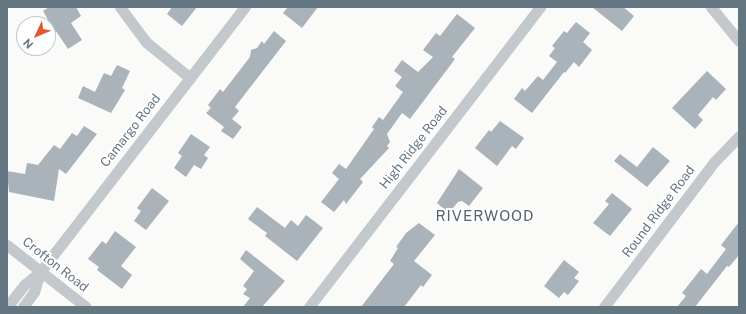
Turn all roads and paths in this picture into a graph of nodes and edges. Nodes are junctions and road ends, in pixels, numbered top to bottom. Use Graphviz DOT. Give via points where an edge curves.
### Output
graph roads {
  1 [pos="120,7"];
  2 [pos="245,7"];
  3 [pos="540,7"];
  4 [pos="711,7"];
  5 [pos="739,41"];
  6 [pos="190,78"];
  7 [pos="739,136"];
  8 [pos="7,245"];
  9 [pos="40,272"];
  10 [pos="7,307"];
  11 [pos="23,307"];
  12 [pos="86,307"];
  13 [pos="309,307"];
  14 [pos="604,307"];
  1 -- 6 [label="street" via="146,42"];
  2 -- 6 [label="street, Camargo Road"];
  3 -- 13 [label="street, High Ridge Road"];
  4 -- 5 [label="street"];
  6 -- 9 [label="street, Camargo Road"];
  7 -- 14 [label="street, Round Ridge Road" via="716,161"];
  8 -- 9 [label="street, Crofton Road"];
  9 -- 10 [label="street, Camargo Road" via="24,285"];
  9 -- 11 [label="street, Camargo Road" via="34,292"];
  9 -- 12 [label="street, Crofton Road"];
}
